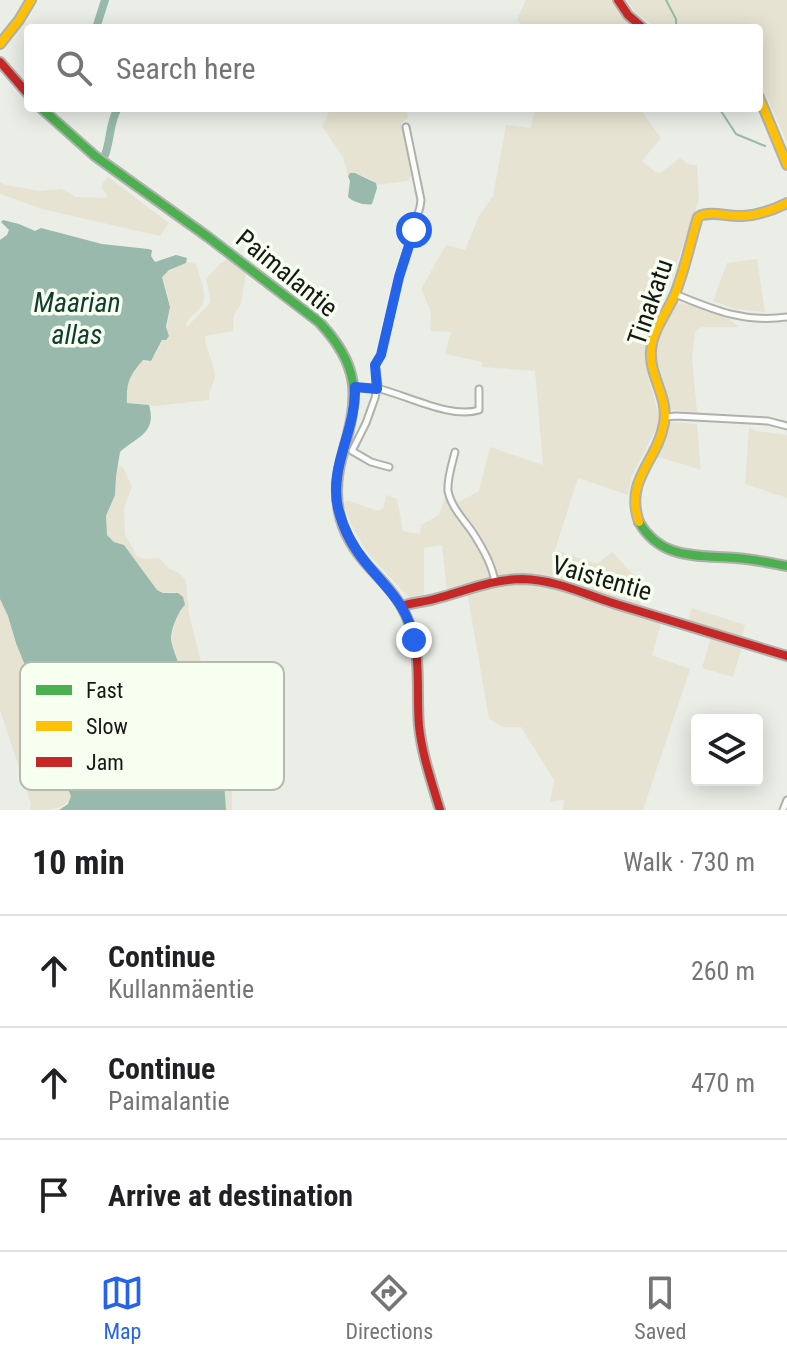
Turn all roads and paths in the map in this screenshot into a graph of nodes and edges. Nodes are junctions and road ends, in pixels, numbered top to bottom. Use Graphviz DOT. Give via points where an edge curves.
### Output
graph roads {
  1 [pos="31,0"];
  2 [pos="618,0"];
  3 [pos="638,24"];
  4 [pos="0,44"];
  5 [pos="0,62"];
  6 [pos="24,89"];
  7 [pos="763,107"];
  8 [pos="45,112"];
  9 [pos="406,127"];
  10 [pos="787,165"];
  11 [pos="787,203"];
  12 [pos="675,294"];
  13 [pos="787,317"];
  14 [pos="355,387"];
  15 [pos="377,389"];
  16 [pos="479,389"];
  17 [pos="666,417"];
  18 [pos="787,426"];
  19 [pos="455,452"];
  20 [pos="389,467"];
  21 [pos="787,566"];
  22 [pos="495,583"];
  23 [pos="402,606"];
  24 [pos="787,656"];
  25 [pos="787,800"];
  26 [pos="440,810"];
  27 [pos="783,810"];
  1 -- 4 [label="street"];
  2 -- 3 [label="street"];
  5 -- 6 [label="street"];
  7 -- 10 [label="street"];
  8 -- 14 [label="street, Paimalantie" via="91,154 319,322 346,356"];
  9 -- 15 [label="street" via="421,200 375,365"];
  11 -- 12 [label="street, Tinakatu" via="740,217 701,214"];
  12 -- 13 [label="street" via="722,313"];
  12 -- 17 [label="street, Tinakatu" via="651,351"];
  14 -- 15 [label="street"];
  14 -- 23 [label="street, Paimalantie" via="337,477 337,507 357,551"];
  15 -- 16 [label="street" via="470,412 479,410"];
  15 -- 20 [label="street" via="352,451"];
  17 -- 18 [label="street"];
  17 -- 21 [label="street" via="635,489 636,513 647,535 678,554"];
  19 -- 22 [label="street" via="450,496 494,572"];
  22 -- 23 [label="street, Vaistentie"];
  22 -- 24 [label="street, Vaistentie" via="527,579 565,585"];
  23 -- 26 [label="street, Paimalantie" via="416,649 420,736"];
  25 -- 27 [label="street"];
}
